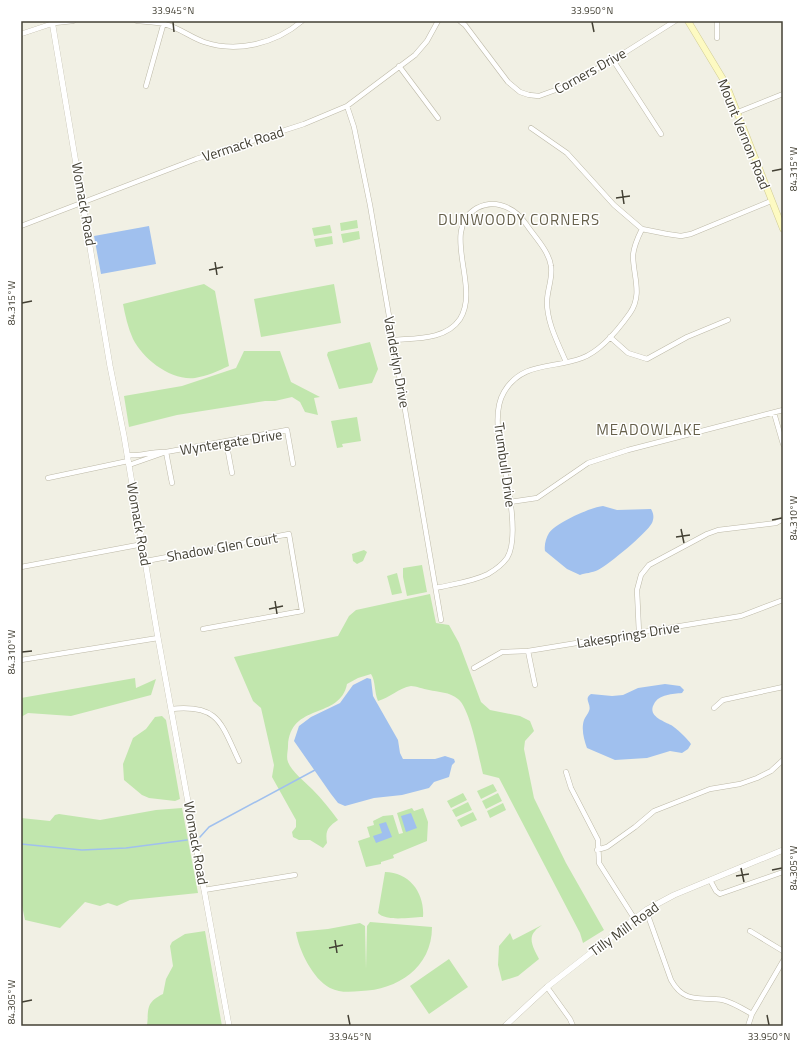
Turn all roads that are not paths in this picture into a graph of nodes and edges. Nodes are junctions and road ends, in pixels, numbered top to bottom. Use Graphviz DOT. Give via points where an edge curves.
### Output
graph roads {
  1 [pos="73,21"];
  2 [pos="137,21"];
  3 [pos="302,21"];
  4 [pos="438,21"];
  5 [pos="460,21"];
  6 [pos="675,21"];
  7 [pos="688,21"];
  8 [pos="717,21"];
  9 [pos="53,22"];
  10 [pos="164,22"];
  11 [pos="21,34"];
  12 [pos="717,38"];
  13 [pos="613,60"];
  14 [pos="399,66"];
  15 [pos="146,86"];
  16 [pos="783,94"];
  17 [pos="347,106"];
  18 [pos="738,112"];
  19 [pos="438,118"];
  20 [pos="532,128"];
  21 [pos="661,134"];
  22 [pos="770,201"];
  23 [pos="84,203"];
  24 [pos="21,226"];
  25 [pos="642,229"];
  26 [pos="783,229"];
  27 [pos="728,320"];
  28 [pos="610,337"];
  29 [pos="393,340"];
  30 [pos="566,362"];
  31 [pos="783,410"];
  32 [pos="774,413"];
  33 [pos="226,441"];
  34 [pos="783,444"];
  35 [pos="166,452"];
  36 [pos="127,455"];
  37 [pos="137,455"];
  38 [pos="138,461"];
  39 [pos="129,463"];
  40 [pos="293,464"];
  41 [pos="232,473"];
  42 [pos="48,478"];
  43 [pos="172,483"];
  44 [pos="510,502"];
  45 [pos="783,520"];
  46 [pos="143,544"];
  47 [pos="146,561"];
  48 [pos="21,567"];
  49 [pos="436,588"];
  50 [pos="783,600"];
  51 [pos="440,620"];
  52 [pos="203,629"];
  53 [pos="639,633"];
  54 [pos="158,638"];
  55 [pos="528,651"];
  56 [pos="21,660"];
  57 [pos="474,668"];
  58 [pos="534,685"];
  59 [pos="783,687"];
  60 [pos="714,708"];
  61 [pos="171,709"];
  62 [pos="783,760"];
  63 [pos="239,761"];
  64 [pos="566,772"];
  65 [pos="597,850"];
  66 [pos="783,850"];
  67 [pos="783,872"];
  68 [pos="295,875"];
  69 [pos="710,880"];
  70 [pos="204,890"];
  71 [pos="646,910"];
  72 [pos="634,918"];
  73 [pos="750,931"];
  74 [pos="783,951"];
  75 [pos="783,961"];
  76 [pos="547,987"];
  77 [pos="752,1014"];
  78 [pos="229,1026"];
  79 [pos="505,1026"];
  80 [pos="573,1026"];
  81 [pos="748,1026"];
  1 -- 9 [label="street"];
  2 -- 10 [label="street"];
  3 -- 10 [label="street" via="275,39 244,46 204,42"];
  4 -- 14 [label="street, Vermack Road" via="427,42"];
  5 -- 13 [label="street, Corners Drive" via="465,24 508,82 520,92 529,95 539,96 561,88"];
  6 -- 13 [label="street, Corners Drive"];
  7 -- 18 [label="main road, Mount Vernon Road" via="726,84"];
  8 -- 12 [label="street"];
  9 -- 11 [label="street"];
  9 -- 23 [label="street, Womack Road"];
  10 -- 15 [label="street"];
  13 -- 21 [label="street"];
  14 -- 17 [label="street, Vermack Road"];
  14 -- 19 [label="street"];
  16 -- 18 [label="street"];
  17 -- 23 [label="street, Vermack Road" via="304,124 196,159"];
  17 -- 29 [label="street, Vanderlyn Drive" via="357,143"];
  18 -- 22 [label="main road, Mount Vernon Road"];
  20 -- 25 [label="street" via="567,152 614,205"];
  22 -- 25 [label="street" via="691,234 681,236"];
  22 -- 26 [label="main road, Mount Vernon Road"];
  23 -- 24 [label="street, Vermack Road"];
  23 -- 36 [label="street, Womack Road"];
  25 -- 28 [label="street, Trumbull Drive" via="633,254 637,279 635,304"];
  27 -- 28 [label="street" via="687,336 647,359 628,353"];
  28 -- 30 [label="street, Trumbull Drive" via="582,358"];
  29 -- 30 [label="street" via="443,333 454,326 460,318 467,298 460,249 462,228 472,211 490,203 518,214 548,257 552,272 547,295 549,314"];
  29 -- 49 [label="street, Vanderlyn Drive"];
  30 -- 44 [label="street, Trumbull Drive" via="533,368 520,375 504,392 499,404 498,432"];
  31 -- 32 [label="street"];
  32 -- 34 [label="street"];
  32 -- 44 [label="street" via="628,450 588,463 536,498"];
  33 -- 35 [label="street, Wyntergate Drive"];
  33 -- 40 [label="street, Wyntergate Drive" via="287,430"];
  33 -- 41 [label="street"];
  35 -- 37 [label="street, Wyntergate Drive"];
  35 -- 38 [label="street, Wyntergate Drive"];
  35 -- 43 [label="street"];
  36 -- 37 [label="street, Wyntergate Drive"];
  36 -- 39 [label="street, Womack Road"];
  37 -- 38 [label="street"];
  38 -- 39 [label="street, Wyntergate Drive"];
  39 -- 42 [label="street, Wyntergate Drive"];
  39 -- 46 [label="street, Womack Road"];
  44 -- 49 [label="street, Trumbull Drive" via="513,537 507,558 498,567 477,579"];
  45 -- 53 [label="street" via="718,530 649,565 641,575 637,590"];
  46 -- 47 [label="street, Womack Road"];
  46 -- 48 [label="street"];
  47 -- 52 [label="street, Shadow Glen Court" via="289,534 302,611"];
  47 -- 54 [label="street, Womack Road"];
  49 -- 51 [label="street, Vanderlyn Drive"];
  50 -- 53 [label="street, Lakesprings Drive" via="741,616"];
  53 -- 55 [label="street, Lakesprings Drive"];
  54 -- 56 [label="street"];
  54 -- 61 [label="street, Womack Road"];
  55 -- 57 [label="street, Lakesprings Drive" via="502,652"];
  55 -- 58 [label="street"];
  59 -- 60 [label="street" via="723,700"];
  61 -- 63 [label="street" via="193,708 209,712 217,718"];
  61 -- 70 [label="street, Womack Road"];
  62 -- 65 [label="street" via="771,771 757,778 710,789 654,811 607,847"];
  64 -- 65 [label="street" via="571,788 598,840"];
  65 -- 72 [label="street" via="599,863"];
  66 -- 69 [label="street, Tilly Mill Road"];
  67 -- 69 [label="street" via="720,894"];
  68 -- 70 [label="street"];
  69 -- 71 [label="street, Tilly Mill Road"];
  70 -- 78 [label="street, Womack Road"];
  71 -- 72 [label="street, Tilly Mill Road"];
  71 -- 77 [label="street" via="675,988 697,999 722,1000 734,1004"];
  72 -- 76 [label="street, Tilly Mill Road"];
  73 -- 74 [label="street"];
  75 -- 77 [label="street"];
  76 -- 79 [label="street, Tilly Mill Road"];
  76 -- 80 [label="street"];
  77 -- 81 [label="street"];
}
